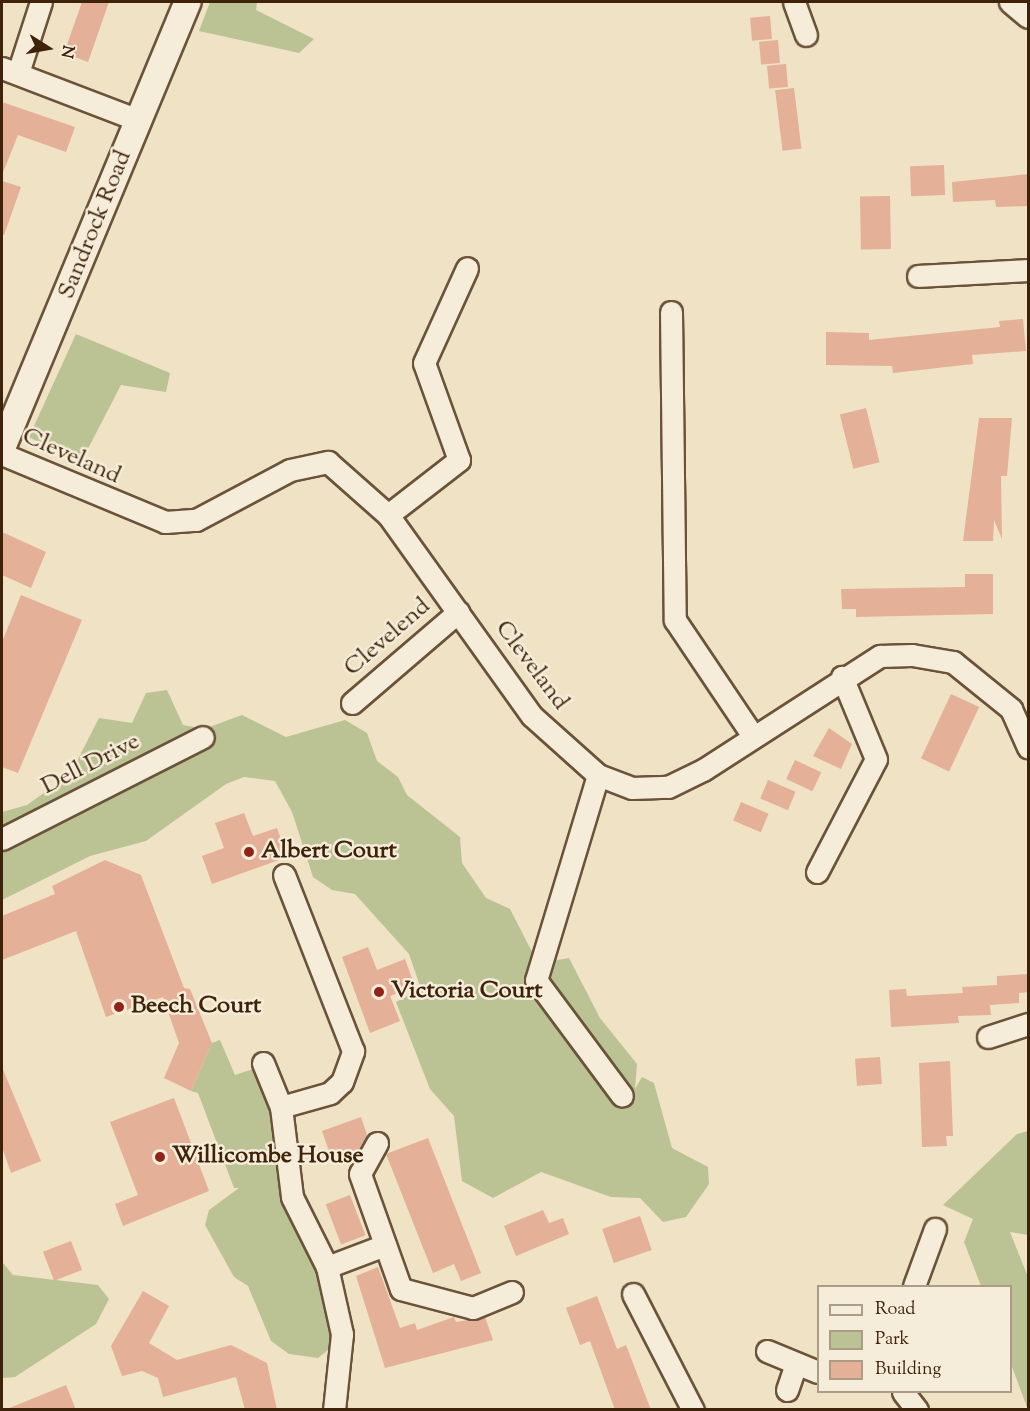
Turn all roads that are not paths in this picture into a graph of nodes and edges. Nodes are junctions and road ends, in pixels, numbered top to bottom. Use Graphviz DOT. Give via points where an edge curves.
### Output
graph roads {
  1 [pos="41,2"];
  2 [pos="188,2"];
  3 [pos="794,2"];
  4 [pos="1010,2"];
  5 [pos="1029,17"];
  6 [pos="806,34"];
  7 [pos="10,71"];
  8 [pos="138,120"];
  9 [pos="467,268"];
  10 [pos="1029,270"];
  11 [pos="918,276"];
  12 [pos="671,312"];
  13 [pos="2,448"];
  14 [pos="2,454"];
  15 [pos="388,515"];
  16 [pos="458,612"];
  17 [pos="842,677"];
  18 [pos="352,703"];
  19 [pos="753,736"];
  20 [pos="202,737"];
  21 [pos="1029,747"];
  22 [pos="598,775"];
  23 [pos="2,839"];
  24 [pos="817,872"];
  25 [pos="284,875"];
  26 [pos="1029,1024"];
  27 [pos="988,1037"];
  28 [pos="263,1063"];
  29 [pos="622,1096"];
  30 [pos="281,1107"];
  31 [pos="377,1143"];
  32 [pos="935,1229"];
  33 [pos="385,1245"];
  34 [pos="327,1267"];
  35 [pos="915,1285"];
  36 [pos="512,1292"];
  37 [pos="633,1294"];
  38 [pos="768,1351"];
  39 [pos="796,1364"];
  40 [pos="817,1371"];
  41 [pos="787,1390"];
  42 [pos="904,1393"];
  43 [pos="334,1410"];
  44 [pos="693,1410"];
  45 [pos="917,1410"];
  1 -- 7 [label="street"];
  2 -- 8 [label="street, Sandrock Road"];
  3 -- 6 [label="street"];
  4 -- 5 [label="street"];
  7 -- 8 [label="street"];
  8 -- 13 [label="street, Sandrock Road"];
  9 -- 15 [label="street" via="424,363 459,460"];
  10 -- 11 [label="street"];
  12 -- 19 [label="street" via="675,620"];
  14 -- 15 [label="street, Cleveland" via="165,522 196,520 290,470 328,462"];
  15 -- 16 [label="street, Cleveland"];
  16 -- 18 [label="street, Clevelend"];
  16 -- 22 [label="street, Cleveland" via="532,717"];
  17 -- 19 [label="street, Cleveland"];
  17 -- 21 [label="street, Cleveland" via="880,656 912,655 953,662 1011,709"];
  17 -- 24 [label="street" via="876,759"];
  19 -- 22 [label="street, Cleveland" via="668,787 632,788"];
  20 -- 23 [label="street, Dell Drive"];
  22 -- 29 [label="street" via="536,980"];
  25 -- 30 [label="street" via="353,1052 342,1082 330,1093"];
  26 -- 27 [label="street"];
  28 -- 30 [label="street"];
  30 -- 34 [label="street" via="292,1197"];
  31 -- 33 [label="street" via="360,1174"];
  32 -- 35 [label="street"];
  33 -- 34 [label="street"];
  33 -- 36 [label="street" via="401,1288 473,1308"];
  34 -- 43 [label="street" via="342,1334"];
  37 -- 44 [label="street"];
  38 -- 39 [label="street"];
  39 -- 40 [label="street"];
  39 -- 41 [label="street"];
  42 -- 45 [label="street"];
}
